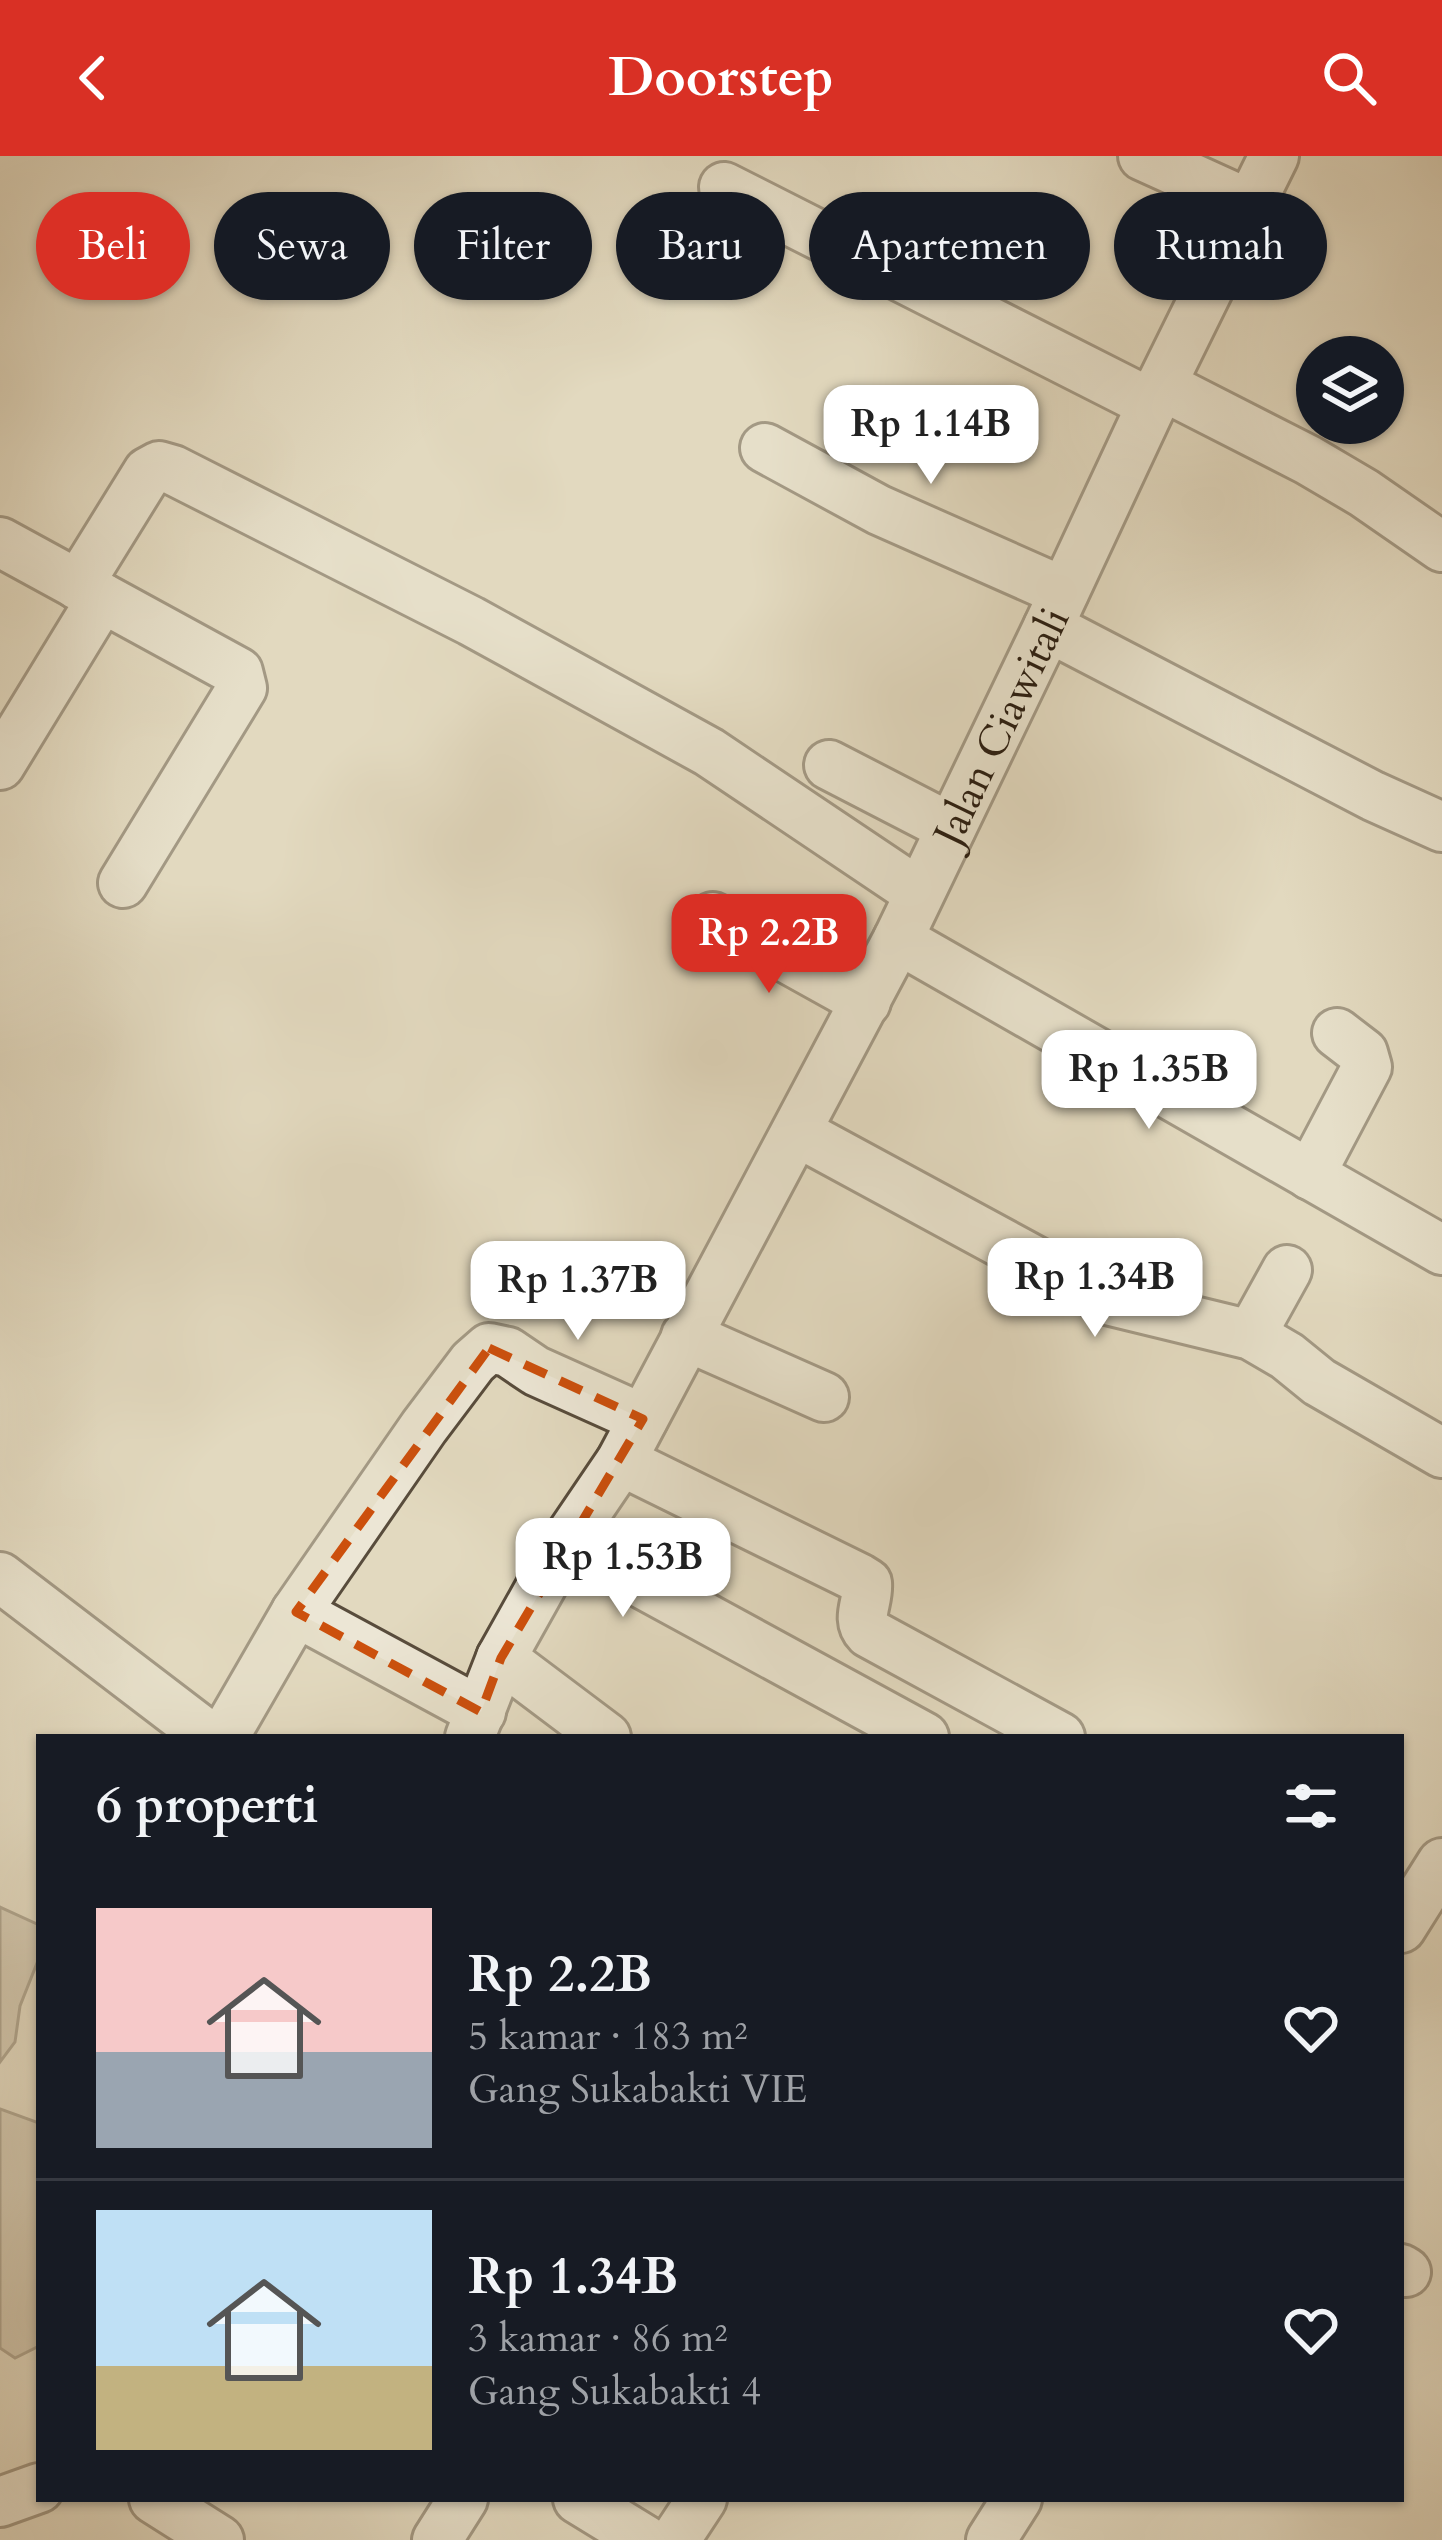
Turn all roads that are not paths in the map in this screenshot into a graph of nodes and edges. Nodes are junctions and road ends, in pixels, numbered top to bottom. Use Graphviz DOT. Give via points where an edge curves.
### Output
graph roads {
  1 [pos="1143,156"];
  2 [pos="1274,156"];
  3 [pos="724,188"];
  4 [pos="1222,192"];
  5 [pos="1255,192"];
  6 [pos="1203,300"];
  7 [pos="1165,378"];
  8 [pos="765,448"];
  9 [pos="0,542"];
  10 [pos="1442,548"];
  11 [pos="90,591"];
  12 [pos="1056,609"];
  13 [pos="0,765"];
  14 [pos="829,765"];
  15 [pos="1442,827"];
  16 [pos="951,828"];
  17 [pos="123,883"];
  18 [pos="920,893"];
  19 [pos="713,916"];
  20 [pos="898,939"];
  21 [pos="866,1002"];
  22 [pos="1337,1033"];
  23 [pos="796,1132"];
  24 [pos="1310,1175"];
  25 [pos="1442,1250"];
  26 [pos="1287,1270"];
  27 [pos="1251,1335"];
  28 [pos="686,1336"];
  29 [pos="824,1397"];
  30 [pos="632,1440"];
  31 [pos="1442,1453"];
  32 [pos="566,1542"];
  33 [pos="0,1577"];
  34 [pos="296,1612"];
  35 [pos="501,1658"];
  36 [pos="475,1725"];
  37 [pos="1032,1731"];
  38 [pos="602,1734"];
  39 [pos="919,1734"];
  40 [pos="36,2489"];
  41 [pos="0,2502"];
  42 [pos="159,2502"];
  43 [pos="461,2502"];
  44 [pos="583,2502"];
  45 [pos="700,2502"];
  46 [pos="1015,2502"];
  47 [pos="218,2540"];
  48 [pos="437,2540"];
  49 [pos="645,2540"];
  50 [pos="675,2540"];
  51 [pos="991,2540"];
  1 -- 4 [label="street"];
  2 -- 5 [label="street, Jalan Ciawitali"];
  3 -- 7 [label="street"];
  6 -- 7 [label="street, Jalan Ciawitali"];
  7 -- 10 [label="street" via="1364,493"];
  7 -- 12 [label="street, Jalan Ciawitali"];
  8 -- 12 [label="street"];
  9 -- 11 [label="street"];
  11 -- 13 [label="street"];
  11 -- 17 [label="street" via="242,680"];
  11 -- 18 [label="street" via="148,472 173,470 709,752"];
  12 -- 15 [label="street" via="1373,796"];
  12 -- 16 [label="street, Jalan Ciawitali"];
  14 -- 16 [label="street"];
  16 -- 18 [label="street, Jalan Ciawitali"];
  18 -- 20 [label="street, Jalan Ciawitali"];
  19 -- 21 [label="street"];
  20 -- 21 [label="street, Jalan Ciawitali"];
  20 -- 24 [label="street"];
  21 -- 23 [label="street, Jalan Ciawitali"];
  22 -- 24 [label="street" via="1367,1067"];
  23 -- 27 [label="street" via="1107,1300"];
  23 -- 28 [label="street, Jalan Ciawitali"];
  24 -- 25 [label="street"];
  26 -- 27 [label="street"];
  27 -- 31 [label="street"];
  28 -- 29 [label="street"];
  28 -- 30 [label="street, Jalan Ciawitali"];
  30 -- 32 [label="street, Jalan Ciawitali"];
  30 -- 34 [label="street" via="508,1352 489,1348"];
  30 -- 37 [label="street" via="867,1583 862,1619 869,1633"];
  32 -- 35 [label="street, Jalan Ciawitali"];
  32 -- 39 [label="street"];
  33 -- 34 [label="street" via="202,1732 229,1728"];
  34 -- 36 [label="street"];
  35 -- 36 [label="street, Jalan Ciawitali"];
  35 -- 38 [label="street"];
  40 -- 41 [label="street"];
  42 -- 47 [label="street"];
  43 -- 48 [label="street"];
  44 -- 49 [label="street"];
  45 -- 50 [label="street"];
  46 -- 51 [label="street"];
}
